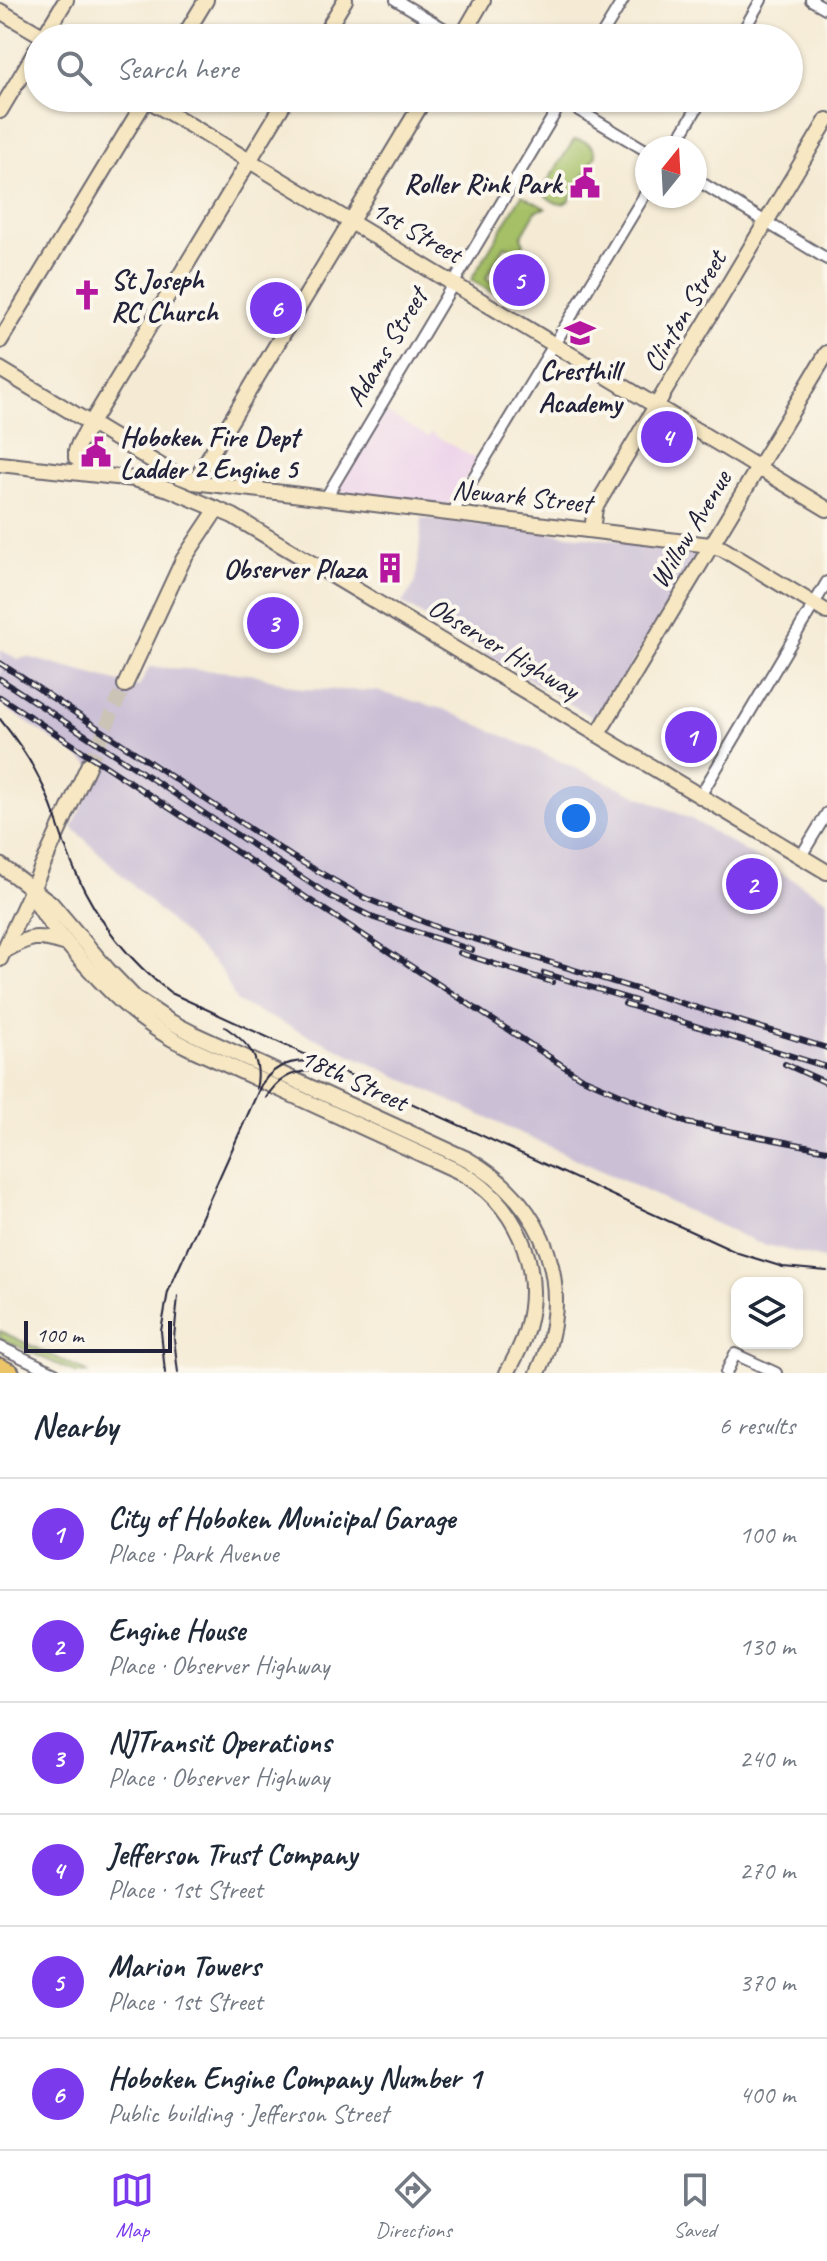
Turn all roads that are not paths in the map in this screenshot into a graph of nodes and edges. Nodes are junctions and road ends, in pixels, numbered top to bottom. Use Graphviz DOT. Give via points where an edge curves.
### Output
graph roads {
  1 [pos="66,0"];
  2 [pos="206,0"];
  3 [pos="345,0"];
  4 [pos="396,0"];
  5 [pos="483,0"];
  6 [pos="623,0"];
  7 [pos="761,0"];
  8 [pos="811,0"];
  9 [pos="827,9"];
  10 [pos="0,11"];
  11 [pos="52,24"];
  12 [pos="191,24"];
  13 [pos="330,24"];
  14 [pos="436,24"];
  15 [pos="468,24"];
  16 [pos="608,24"];
  17 [pos="747,24"];
  18 [pos="24,27"];
  19 [pos="24,71"];
  20 [pos="0,111"];
  21 [pos="138,112"];
  22 [pos="169,112"];
  23 [pos="279,112"];
  24 [pos="417,112"];
  25 [pos="554,112"];
  26 [pos="583,112"];
  27 [pos="695,112"];
  28 [pos="827,120"];
  29 [pos="680,136"];
  30 [pos="635,144"];
  31 [pos="249,161"];
  32 [pos="707,186"];
  33 [pos="637,208"];
  34 [pos="767,222"];
  35 [pos="351,223"];
  36 [pos="827,259"];
  37 [pos="453,282"];
  38 [pos="0,341"];
  39 [pos="554,344"];
  40 [pos="827,353"];
  41 [pos="0,369"];
  42 [pos="657,406"];
  43 [pos="90,423"];
  44 [pos="0,464"];
  45 [pos="757,468"];
  46 [pos="102,476"];
  47 [pos="194,482"];
  48 [pos="325,499"];
  49 [pos="217,509"];
  50 [pos="827,509"];
  51 [pos="451,515"];
  52 [pos="592,530"];
  53 [pos="710,545"];
  54 [pos="827,582"];
  55 [pos="820,608"];
  56 [pos="125,685"];
  57 [pos="598,734"];
  58 [pos="89,764"];
  59 [pos="700,796"];
  60 [pos="827,813"];
  61 [pos="801,856"];
  62 [pos="0,865"];
  63 [pos="827,872"];
  64 [pos="31,890"];
  65 [pos="68,944"];
  66 [pos="2,955"];
  67 [pos="315,1097"];
  68 [pos="0,1347"];
  69 [pos="510,1367"];
  70 [pos="0,1368"];
  71 [pos="539,1372"];
  72 [pos="10,1373"];
  73 [pos="55,1373"];
  74 [pos="726,1373"];
  75 [pos="776,1373"];
  1 -- 11 [label="street"];
  2 -- 12 [label="street"];
  3 -- 13 [label="street"];
  4 -- 14 [label="street"];
  5 -- 15 [label="street"];
  6 -- 16 [label="street"];
  7 -- 17 [label="street"];
  8 -- 9 [label="street"];
  10 -- 18 [label="street"];
  19 -- 20 [label="street"];
  21 -- 38 [label="street"];
  22 -- 31 [label="street, 1st Street"];
  23 -- 31 [label="street"];
  24 -- 35 [label="street"];
  25 -- 37 [label="street, Adams Street"];
  26 -- 30 [label="street"];
  27 -- 29 [label="street"];
  28 -- 34 [label="street, Clinton Street"];
  31 -- 35 [label="street, 1st Street"];
  31 -- 43 [label="street"];
  32 -- 34 [label="street"];
  33 -- 39 [label="street"];
  34 -- 36 [label="street"];
  34 -- 42 [label="street, Clinton Street"];
  35 -- 37 [label="street, 1st Street"];
  35 -- 47 [label="street"];
  37 -- 39 [label="street, 1st Street"];
  37 -- 48 [label="street, Adams Street"];
  39 -- 42 [label="street, 1st Street"];
  39 -- 51 [label="street"];
  40 -- 45 [label="street, Willow Avenue"];
  41 -- 43 [label="street"];
  42 -- 45 [label="street, 1st Street"];
  42 -- 52 [label="street, Clinton Street" via="595,508"];
  43 -- 46 [label="street" via="75,455"];
  43 -- 47 [label="street"];
  44 -- 46 [label="street"];
  45 -- 50 [label="street, 1st Street"];
  45 -- 53 [label="street, Willow Avenue"];
  46 -- 49 [label="street, Observer Highway" via="148,483"];
  47 -- 48 [label="street, Newark Street"];
  48 -- 51 [label="street, Newark Street"];
  49 -- 56 [label="street" via="183,560"];
  49 -- 57 [label="street, Observer Highway"];
  51 -- 52 [label="street, Newark Street"];
  52 -- 53 [label="street, Newark Street"];
  53 -- 55 [label="street, Newark Street"];
  53 -- 57 [label="street, Willow Avenue"];
  54 -- 55 [label="street"];
  55 -- 59 [label="street"];
  57 -- 59 [label="street, Observer Highway"];
  58 -- 64 [label="street"];
  59 -- 61 [label="street, Observer Highway"];
  60 -- 61 [label="street"];
  61 -- 63 [label="street, Observer Highway"];
  62 -- 64 [label="street, 18th Street"];
  64 -- 65 [label="street, 18th Street" via="40,913"];
  64 -- 66 [label="street"];
  64 -- 67 [label="street, 18th Street" via="51,903 146,1006"];
  65 -- 66 [label="street" via="36,936"];
  65 -- 67 [label="street, 18th Street" via="119,1001 156,1030"];
  67 -- 69 [label="street, 18th Street" via="466,1175 503,1208 523,1242 532,1283 529,1321"];
  67 -- 71 [label="street, 18th Street" via="467,1159 520,1201 541,1236 553,1274 554,1322"];
  68 -- 73 [label="street"];
  69 -- 71 [label="street"];
  70 -- 72 [label="highway"];
  74 -- 75 [label="street" via="735,1354"];
}
